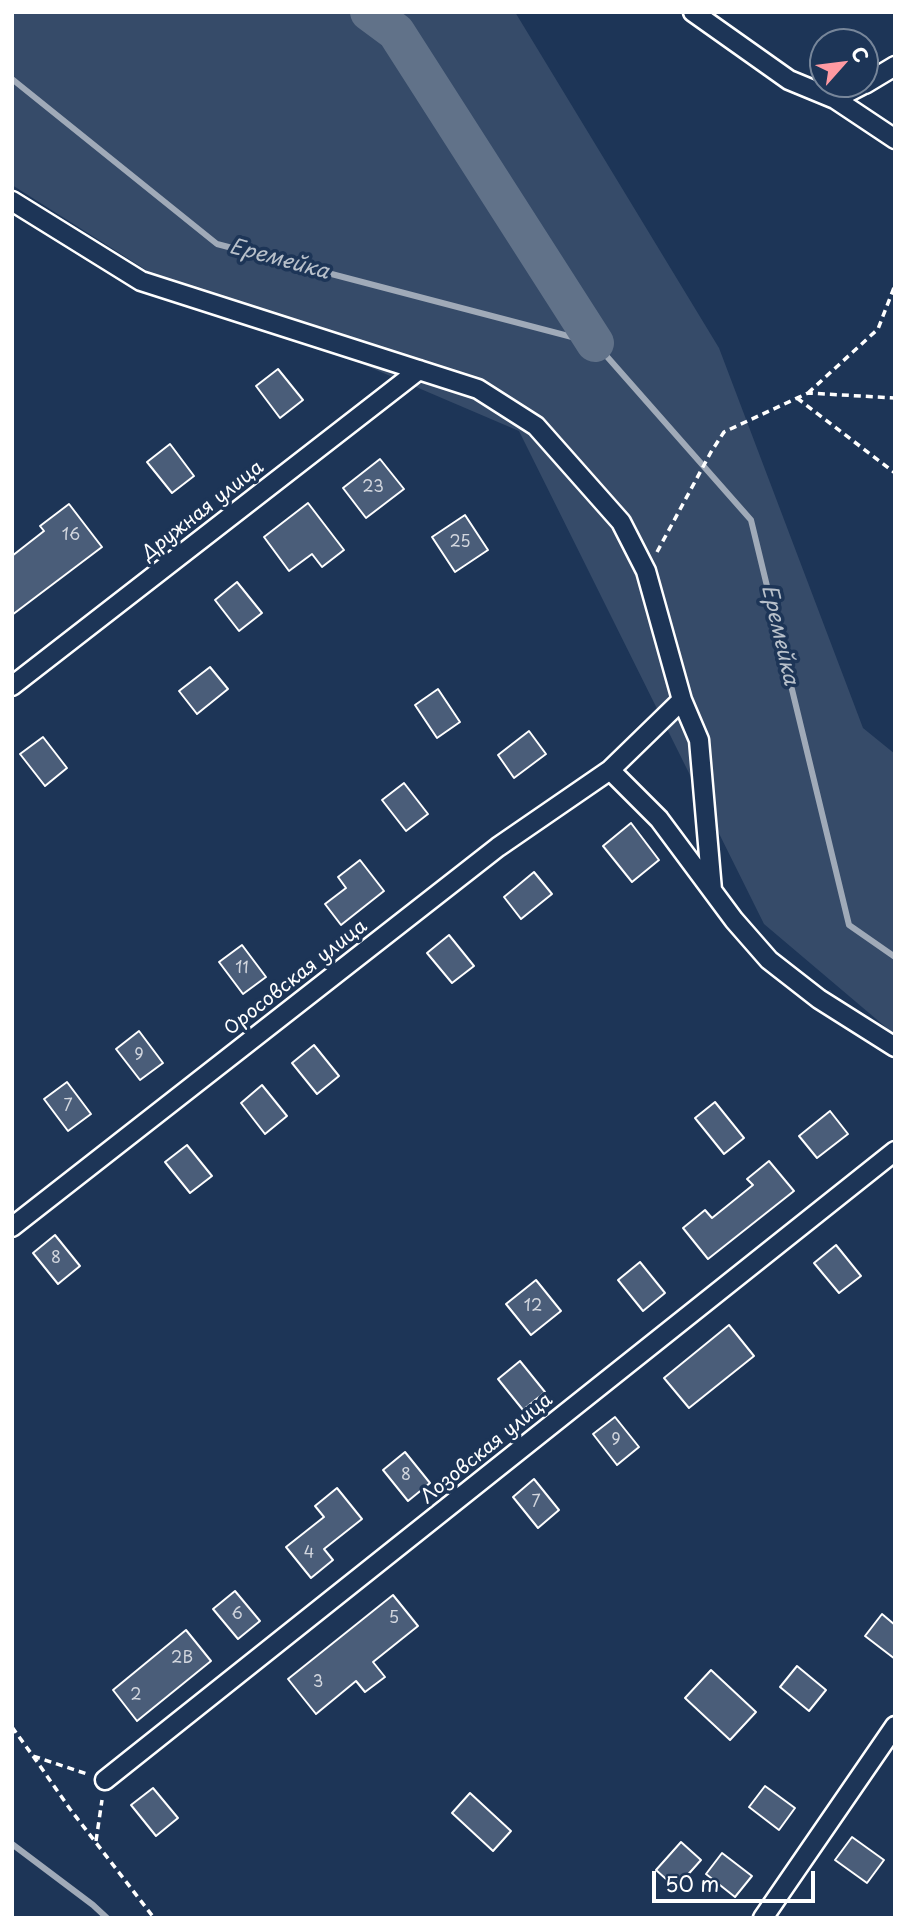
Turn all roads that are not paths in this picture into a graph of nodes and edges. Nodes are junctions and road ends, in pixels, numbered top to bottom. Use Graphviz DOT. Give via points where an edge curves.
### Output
graph roads {
  1 [pos="693,12"];
  2 [pos="895,66"];
  3 [pos="879,76"];
  4 [pos="835,99"];
  5 [pos="895,139"];
  6 [pos="12,201"];
  7 [pos="419,370"];
  8 [pos="12,686"];
  9 [pos="682,700"];
  10 [pos="610,770"];
  11 [pos="712,890"];
  12 [pos="895,1047"];
  13 [pos="895,1151"];
  14 [pos="12,1227"];
  15 [pos="895,1726"];
  16 [pos="105,1780"];
  17 [pos="763,1918"];
  1 -- 4 [label="street" via="789,80"];
  2 -- 3 [label="street"];
  4 -- 5 [label="street"];
  6 -- 7 [label="street" via="141,281"];
  7 -- 8 [label="street, Дружная улица"];
  7 -- 9 [label="street" via="478,388 536,426 621,522 646,571"];
  9 -- 10 [label="street, Оросовская улица"];
  9 -- 11 [label="street" via="699,740"];
  10 -- 11 [label="street" via="659,819"];
  10 -- 14 [label="street, Оросовская улица" via="498,847"];
  11 -- 12 [label="street" via="769,960 819,999"];
  13 -- 16 [label="street, Лозовская улица"];
  15 -- 17 [label="street"];
}
